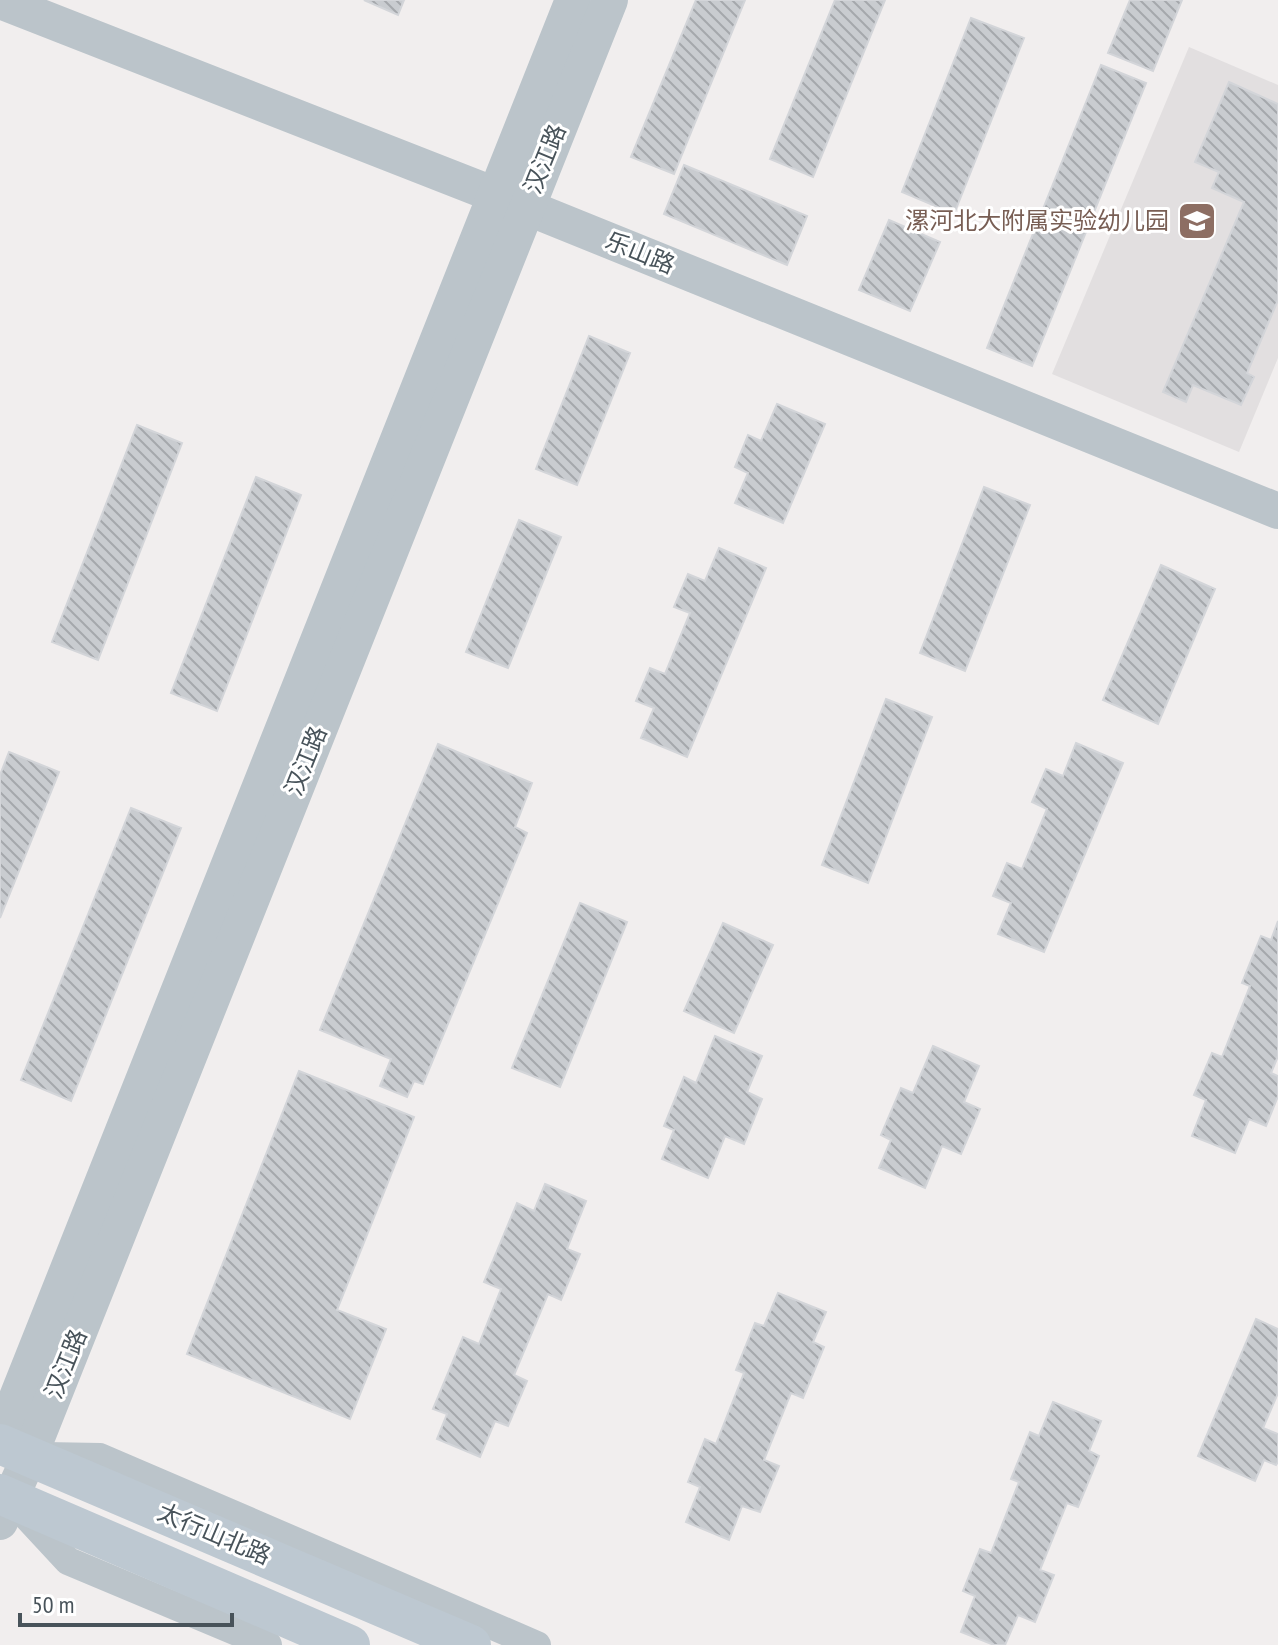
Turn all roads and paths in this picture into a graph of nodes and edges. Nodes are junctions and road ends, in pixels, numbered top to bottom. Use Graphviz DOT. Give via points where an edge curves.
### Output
graph roads {
  1 [pos="573,0"];
  2 [pos="610,0"];
  3 [pos="0,1"];
  4 [pos="510,202"];
  5 [pos="1278,511"];
  6 [pos="10,1446"];
  7 [pos="4,1505"];
  8 [pos="268,1645"];
  9 [pos="350,1645"];
  10 [pos="471,1645"];
  11 [pos="537,1645"];
  1 -- 4 [label="street, 汉江路"];
  2 -- 4 [label="street, 汉江路"];
  3 -- 4 [label="street, 乐山路"];
  4 -- 5 [label="street, 乐山路"];
  4 -- 6 [label="street, 汉江路"];
  6 -- 7 [label="street, 汉江路"];
  6 -- 10 [label="main road, 太行山北路"];
  6 -- 11 [label="street" via="100,1457"];
  7 -- 8 [label="street" via="68,1561"];
  7 -- 9 [label="main road, 太行山北路"];
}
